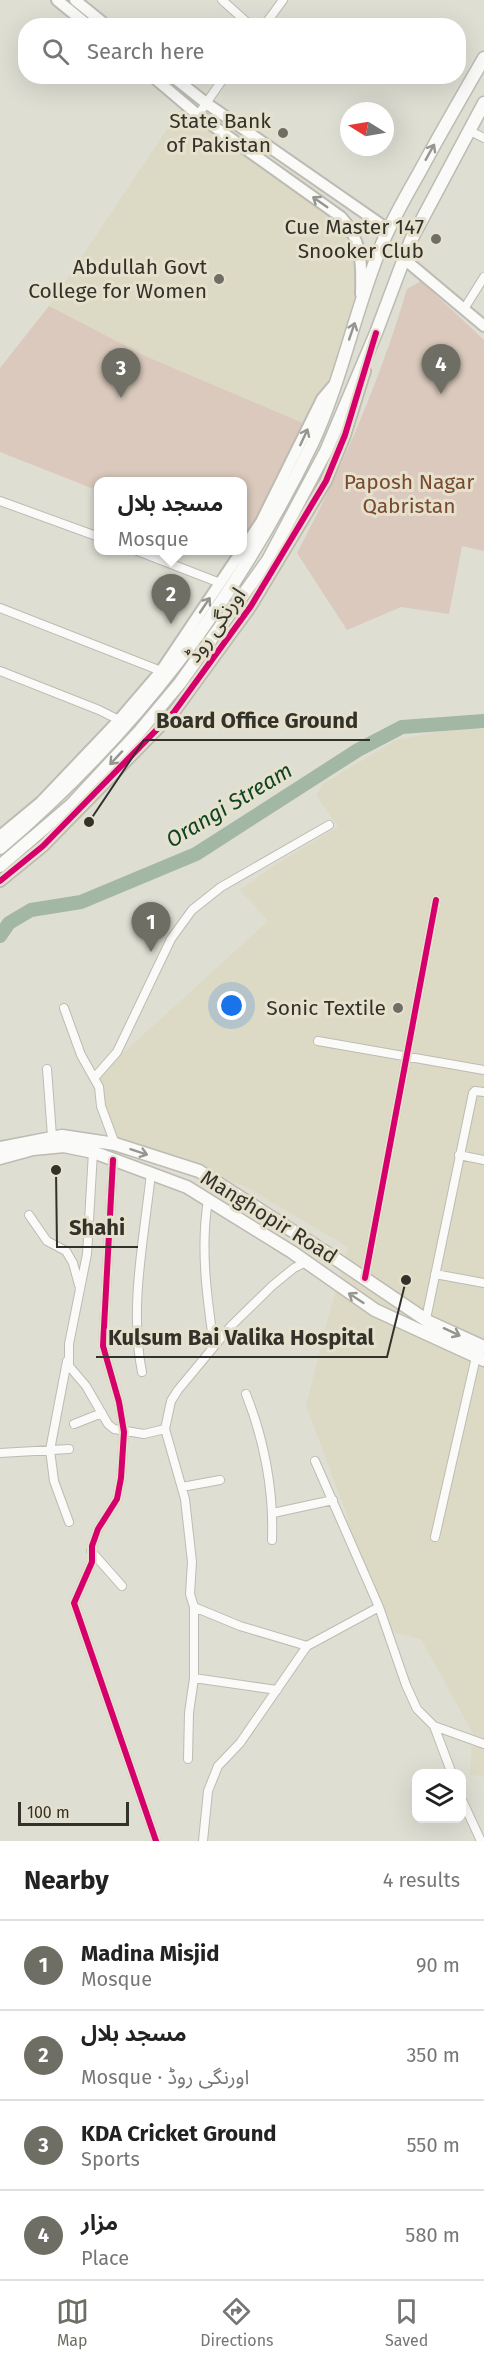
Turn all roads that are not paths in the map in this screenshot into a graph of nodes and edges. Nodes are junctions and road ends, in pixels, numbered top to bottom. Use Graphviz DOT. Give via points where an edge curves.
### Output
graph roads {
  1 [pos="57,0"];
  2 [pos="222,0"];
  3 [pos="284,0"];
  4 [pos="79,1"];
  5 [pos="79,18"];
  6 [pos="98,18"];
  7 [pos="242,18"];
  8 [pos="270,18"];
  9 [pos="484,58"];
  10 [pos="161,84"];
  11 [pos="182,84"];
  12 [pos="219,84"];
  13 [pos="206,103"];
  14 [pos="484,103"];
  15 [pos="198,115"];
  16 [pos="470,131"];
  17 [pos="484,138"];
  18 [pos="389,230"];
  19 [pos="404,258"];
  20 [pos="484,277"];
  21 [pos="361,306"];
  22 [pos="464,309"];
  23 [pos="484,326"];
  24 [pos="376,333"];
  25 [pos="333,386"];
  26 [pos="0,501"];
  27 [pos="94,535"];
  28 [pos="247,543"];
  29 [pos="148,555"];
  30 [pos="239,555"];
  31 [pos="220,583"];
  32 [pos="0,608"];
  33 [pos="0,671"];
  34 [pos="161,671"];
  35 [pos="119,720"];
  36 [pos="329,825"];
  37 [pos="0,836"];
  38 [pos="0,848"];
  39 [pos="0,866"];
  40 [pos="0,881"];
  41 [pos="436,900"];
  42 [pos="64,1008"];
  43 [pos="318,1041"];
  44 [pos="407,1057"];
  45 [pos="47,1069"];
  46 [pos="484,1070"];
  47 [pos="95,1077"];
  48 [pos="484,1092"];
  49 [pos="52,1136"];
  50 [pos="114,1144"];
  51 [pos="0,1148"];
  52 [pos="93,1152"];
  53 [pos="459,1155"];
  54 [pos="0,1158"];
  55 [pos="113,1160"];
  56 [pos="484,1160"];
  57 [pos="151,1173"];
  58 [pos="208,1200"];
  59 [pos="30,1215"];
  60 [pos="321,1249"];
  61 [pos="332,1256"];
  62 [pos="306,1262"];
  63 [pos="321,1274"];
  64 [pos="435,1274"];
  65 [pos="365,1278"];
  66 [pos="484,1283"];
  67 [pos="80,1290"];
  68 [pos="426,1319"];
  69 [pos="214,1346"];
  70 [pos="482,1354"];
  71 [pos="68,1359"];
  72 [pos="142,1372"];
  73 [pos="246,1394"];
  74 [pos="102,1413"];
  75 [pos="74,1424"];
  76 [pos="165,1429"];
  77 [pos="124,1432"];
  78 [pos="69,1449"];
  79 [pos="50,1450"];
  80 [pos="0,1453"];
  81 [pos="315,1461"];
  82 [pos="220,1480"];
  83 [pos="182,1487"];
  84 [pos="333,1500"];
  85 [pos="273,1513"];
  86 [pos="69,1522"];
  87 [pos="435,1537"];
  88 [pos="272,1540"];
  89 [pos="91,1551"];
  90 [pos="122,1586"];
  91 [pos="194,1607"];
  92 [pos="379,1607"];
  93 [pos="307,1646"];
  94 [pos="194,1678"];
  95 [pos="277,1690"];
  96 [pos="434,1726"];
  97 [pos="484,1744"];
  98 [pos="188,1759"];
  99 [pos="450,1769"];
  100 [pos="466,1809"];
  101 [pos="156,1841"];
  102 [pos="203,1841"];
  103 [pos="481,1841"];
  1 -- 5 [label="street"];
  2 -- 7 [label="street"];
  3 -- 8 [label="street"];
  4 -- 6 [label="street"];
  18 -- 9 [label="main road, one-way"];
  10 -- 15 [label="street"];
  11 -- 13 [label="street"];
  12 -- 13 [label="street"];
  13 -- 15 [label="street"];
  13 -- 18 [label="street"];
  14 -- 16 [label="main road"];
  21 -- 15 [label="street, one-way" via="359,244 347,223"];
  16 -- 17 [label="street"];
  16 -- 19 [label="main road"];
  18 -- 21 [label="main road"];
  19 -- 22 [label="street"];
  19 -- 24 [label="main road"];
  20 -- 22 [label="street"];
  25 -- 21 [label="main road, one-way"];
  22 -- 23 [label="street"];
  24 -- 39 [label="main road, one-way" via="326,451 268,560 180,683 139,732 71,805"];
  24 -- 40 [label="street, اورنگی روڈ" via="345,435 326,481 251,606 174,712 43,846"];
  28 -- 25 [label="street, اورنگی روڈ, one-way" via="322,399"];
  25 -- 38 [label="main road" via="324,416 278,512 231,589 169,675 79,775"];
  26 -- 27 [label="street"];
  29 -- 31 [label="street"];
  31 -- 30 [label="street, اورنگی روڈ, one-way"];
  34 -- 31 [label="street, اورنگی روڈ, one-way"];
  32 -- 34 [label="street"];
  33 -- 35 [label="street"];
  34 -- 35 [label="street, اورنگی روڈ"];
  35 -- 37 [label="street, اورنگی روڈ" via="41,802"];
  36 -- 47 [label="street" via="221,886 192,909 171,939 117,1052"];
  41 -- 44 [label="street"];
  42 -- 47 [label="street" via="81,1055"];
  43 -- 44 [label="street"];
  44 -- 46 [label="street"];
  44 -- 65 [label="street"];
  45 -- 49 [label="street"];
  47 -- 50 [label="street"];
  48 -- 53 [label="street" via="474,1091"];
  49 -- 50 [label="main road, Manghopir Road"];
  49 -- 51 [label="main road, Manghopir Road"];
  50 -- 60 [label="main road, Manghopir Road, one-way" via="199,1171"];
  52 -- 54 [label="main road, Manghopir Road" via="48,1146"];
  52 -- 55 [label="main road, Manghopir Road"];
  52 -- 67 [label="street" via="87,1254"];
  53 -- 56 [label="street"];
  53 -- 64 [label="street"];
  55 -- 57 [label="main road, Manghopir Road"];
  55 -- 77 [label="street" via="104,1346"];
  57 -- 58 [label="main road, Manghopir Road"];
  57 -- 72 [label="street" via="136,1312"];
  58 -- 62 [label="main road, Manghopir Road"];
  58 -- 69 [label="street" via="205,1275"];
  59 -- 67 [label="street" via="47,1241 70,1256"];
  60 -- 61 [label="main road, Manghopir Road"];
  60 -- 62 [label="main road" via="318,1259"];
  61 -- 63 [label="main road" via="324,1261"];
  61 -- 65 [label="main road, Manghopir Road"];
  62 -- 63 [label="main road, Manghopir Road"];
  62 -- 69 [label="street" via="272,1286"];
  70 -- 63 [label="main road, Manghopir Road, one-way" via="375,1310"];
  64 -- 66 [label="street"];
  64 -- 68 [label="street"];
  65 -- 68 [label="main road, Manghopir Road"];
  67 -- 71 [label="street"];
  68 -- 70 [label="main road, Manghopir Road, one-way"];
  69 -- 76 [label="street" via="174,1395"];
  70 -- 87 [label="street"];
  71 -- 74 [label="street" via="71,1370"];
  71 -- 79 [label="street"];
  73 -- 85 [label="street" via="260,1438"];
  74 -- 75 [label="street"];
  74 -- 77 [label="street" via="108,1424"];
  76 -- 77 [label="street" via="144,1434"];
  76 -- 83 [label="street"];
  77 -- 89 [label="street" via="117,1499 101,1521"];
  78 -- 79 [label="street"];
  79 -- 80 [label="street"];
  79 -- 86 [label="street" via="54,1481"];
  81 -- 84 [label="street"];
  82 -- 83 [label="street"];
  83 -- 91 [label="street"];
  84 -- 85 [label="street"];
  84 -- 92 [label="street"];
  85 -- 88 [label="street"];
  89 -- 90 [label="street"];
  89 -- 101 [label="street" via="92,1562 74,1603"];
  91 -- 93 [label="street"];
  91 -- 94 [label="street"];
  92 -- 93 [label="street"];
  92 -- 96 [label="street" via="413,1701"];
  93 -- 95 [label="street"];
  94 -- 95 [label="street"];
  94 -- 98 [label="street"];
  95 -- 102 [label="street" via="240,1743 218,1766 208,1791"];
  96 -- 97 [label="street"];
  96 -- 99 [label="street"];
  100 -- 103 [label="street"];
}
